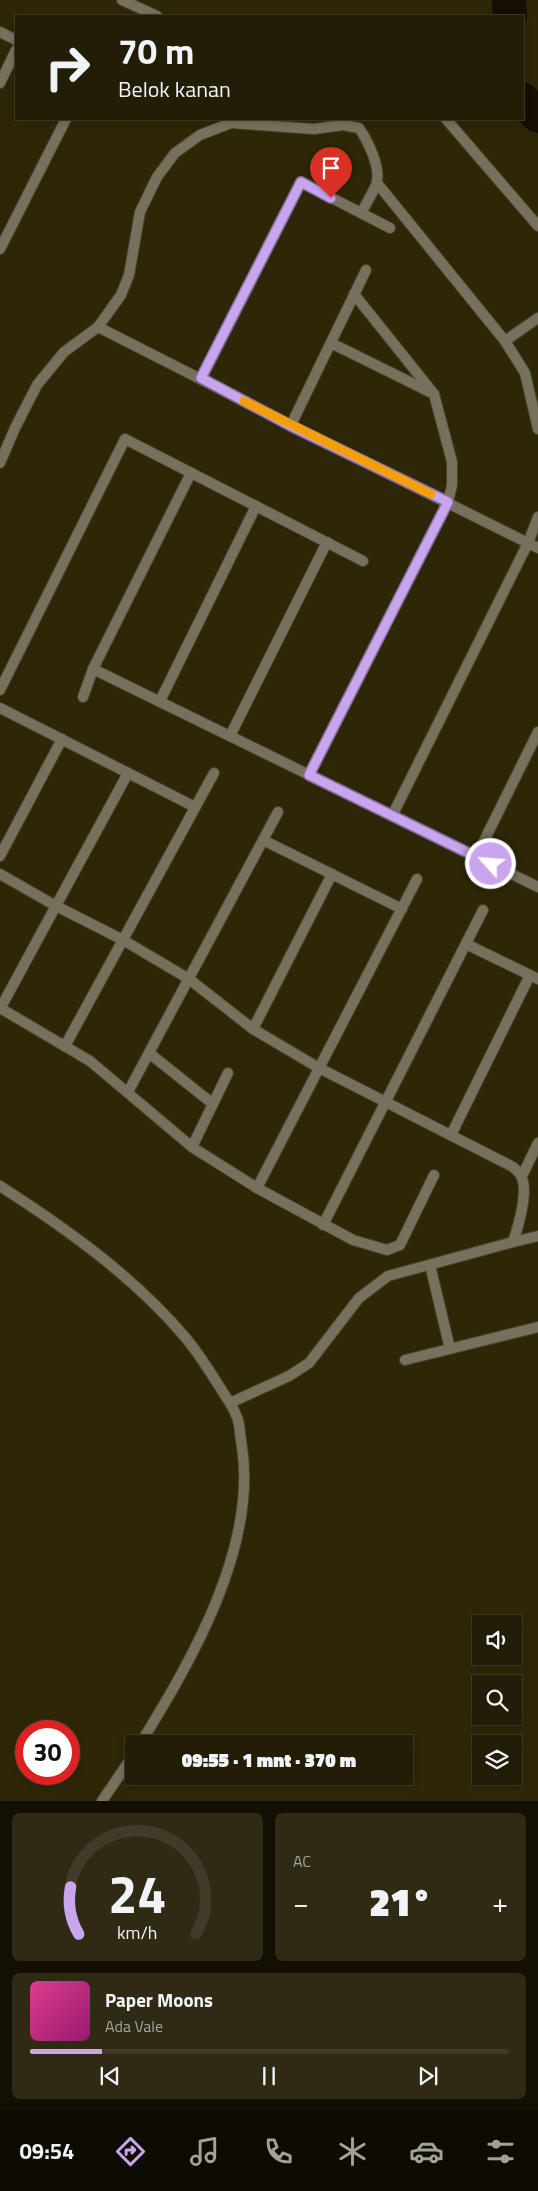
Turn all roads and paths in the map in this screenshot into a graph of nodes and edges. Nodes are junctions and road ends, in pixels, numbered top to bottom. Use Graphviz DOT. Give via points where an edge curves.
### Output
graph roads {
  1 [pos="122,0"];
  2 [pos="155,15"];
  3 [pos="0,32"];
  4 [pos="15,40"];
  5 [pos="15,52"];
  6 [pos="0,82"];
  7 [pos="65,120"];
  8 [pos="447,120"];
  9 [pos="231,121"];
  10 [pos="377,183"];
  11 [pos="361,213"];
  12 [pos="538,226"];
  13 [pos="390,228"];
  14 [pos="0,249"];
  15 [pos="366,270"];
  16 [pos="354,294"];
  17 [pos="538,318"];
  18 [pos="98,326"];
  19 [pos="506,341"];
  20 [pos="331,343"];
  21 [pos="201,378"];
  22 [pos="434,394"];
  23 [pos="291,426"];
  24 [pos="538,429"];
  25 [pos="0,463"];
  26 [pos="191,473"];
  27 [pos="448,502"];
  28 [pos="256,506"];
  29 [pos="538,517"];
  30 [pos="327,542"];
  31 [pos="528,543"];
  32 [pos="538,548"];
  33 [pos="363,561"];
  34 [pos="93,669"];
  35 [pos="0,690"];
  36 [pos="83,697"];
  37 [pos="160,701"];
  38 [pos="0,708"];
  39 [pos="538,732"];
  40 [pos="230,736"];
  41 [pos="62,739"];
  42 [pos="128,773"];
  43 [pos="214,773"];
  44 [pos="309,775"];
  45 [pos="195,807"];
  46 [pos="278,812"];
  47 [pos="392,816"];
  48 [pos="263,840"];
  49 [pos="0,856"];
  50 [pos="476,857"];
  51 [pos="0,874"];
  52 [pos="332,874"];
  53 [pos="416,879"];
  54 [pos="538,888"];
  55 [pos="56,906"];
  56 [pos="402,909"];
  57 [pos="484,910"];
  58 [pos="123,940"];
  59 [pos="466,944"];
  60 [pos="534,977"];
  61 [pos="189,979"];
  62 [pos="0,1009"];
  63 [pos="253,1029"];
  64 [pos="65,1046"];
  65 [pos="148,1054"];
  66 [pos="319,1068"];
  67 [pos="228,1073"];
  68 [pos="128,1092"];
  69 [pos="386,1100"];
  70 [pos="213,1104"];
  71 [pos="451,1135"];
  72 [pos="538,1145"];
  73 [pos="192,1147"];
  74 [pos="434,1176"];
  75 [pos="522,1176"];
  76 [pos="0,1186"];
  77 [pos="257,1188"];
  78 [pos="323,1225"];
  79 [pos="538,1236"];
  80 [pos="513,1242"];
  81 [pos="430,1265"];
  82 [pos="538,1327"];
  83 [pos="450,1349"];
  84 [pos="405,1360"];
  85 [pos="230,1403"];
  86 [pos="146,1735"];
  87 [pos="125,1767"];
  88 [pos="102,1801"];
  1 -- 2 [label="street"];
  3 -- 4 [label="street"];
  5 -- 6 [label="street"];
  7 -- 14 [label="street"];
  8 -- 12 [label="street"];
  9 -- 10 [label="street" via="359,128 368,140"];
  9 -- 18 [label="street" via="200,135 175,153 157,177 140,212 129,275 121,296"];
  10 -- 11 [label="street"];
  10 -- 19 [label="street"];
  11 -- 13 [label="street"];
  11 -- 21 [label="street" via="301,182"];
  15 -- 16 [label="street"];
  16 -- 20 [label="street"];
  16 -- 22 [label="street"];
  17 -- 19 [label="street"];
  18 -- 21 [label="street"];
  18 -- 25 [label="street" via="64,352 38,385"];
  19 -- 24 [label="street" via="525,373"];
  20 -- 22 [label="street"];
  20 -- 23 [label="street"];
  21 -- 23 [label="street"];
  22 -- 27 [label="street" via="452,462"];
  23 -- 27 [label="street"];
  26 -- 28 [label="street"];
  26 -- 34 [label="street"];
  26 -- 35 [label="street" via="126,439"];
  27 -- 31 [label="street"];
  27 -- 44 [label="street"];
  28 -- 30 [label="street"];
  28 -- 37 [label="street"];
  29 -- 31 [label="street"];
  30 -- 33 [label="street"];
  30 -- 40 [label="street"];
  31 -- 32 [label="street"];
  31 -- 47 [label="street"];
  34 -- 36 [label="street"];
  34 -- 37 [label="street"];
  37 -- 40 [label="street"];
  38 -- 41 [label="street"];
  39 -- 50 [label="street"];
  40 -- 44 [label="street"];
  41 -- 42 [label="street"];
  41 -- 49 [label="street"];
  42 -- 45 [label="street"];
  42 -- 55 [label="street"];
  43 -- 45 [label="street"];
  44 -- 47 [label="street"];
  45 -- 58 [label="street"];
  46 -- 48 [label="street"];
  47 -- 50 [label="street"];
  48 -- 52 [label="street"];
  48 -- 61 [label="street"];
  50 -- 54 [label="street"];
  51 -- 55 [label="street"];
  52 -- 56 [label="street"];
  52 -- 63 [label="street"];
  53 -- 56 [label="street"];
  55 -- 58 [label="street"];
  55 -- 62 [label="street"];
  56 -- 66 [label="street"];
  57 -- 59 [label="street"];
  58 -- 61 [label="street"];
  58 -- 64 [label="street"];
  59 -- 60 [label="street"];
  59 -- 69 [label="street"];
  60 -- 71 [label="street"];
  61 -- 63 [label="street"];
  61 -- 65 [label="street"];
  62 -- 64 [label="street"];
  63 -- 66 [label="street"];
  64 -- 68 [label="street" via="90,1061"];
  65 -- 68 [label="street"];
  65 -- 70 [label="street"];
  66 -- 69 [label="street"];
  66 -- 77 [label="street"];
  67 -- 70 [label="street"];
  68 -- 73 [label="street"];
  69 -- 71 [label="street"];
  69 -- 78 [label="street"];
  70 -- 73 [label="street"];
  71 -- 75 [label="street" via="514,1167"];
  72 -- 75 [label="street"];
  73 -- 77 [label="street"];
  74 -- 78 [label="street" via="400,1245 387,1250 353,1240"];
  75 -- 80 [label="street" via="524,1189"];
  76 -- 85 [label="street" via="57,1222 134,1283 186,1338"];
  77 -- 78 [label="street"];
  79 -- 80 [label="street"];
  80 -- 81 [label="street"];
  81 -- 83 [label="street"];
  81 -- 85 [label="street" via="388,1276 359,1298 309,1363 289,1376"];
  82 -- 83 [label="street"];
  83 -- 84 [label="street"];
  85 -- 86 [label="street" via="240,1422 245,1466 236,1548 207,1621 168,1699"];
  87 -- 88 [label="street"];
}
